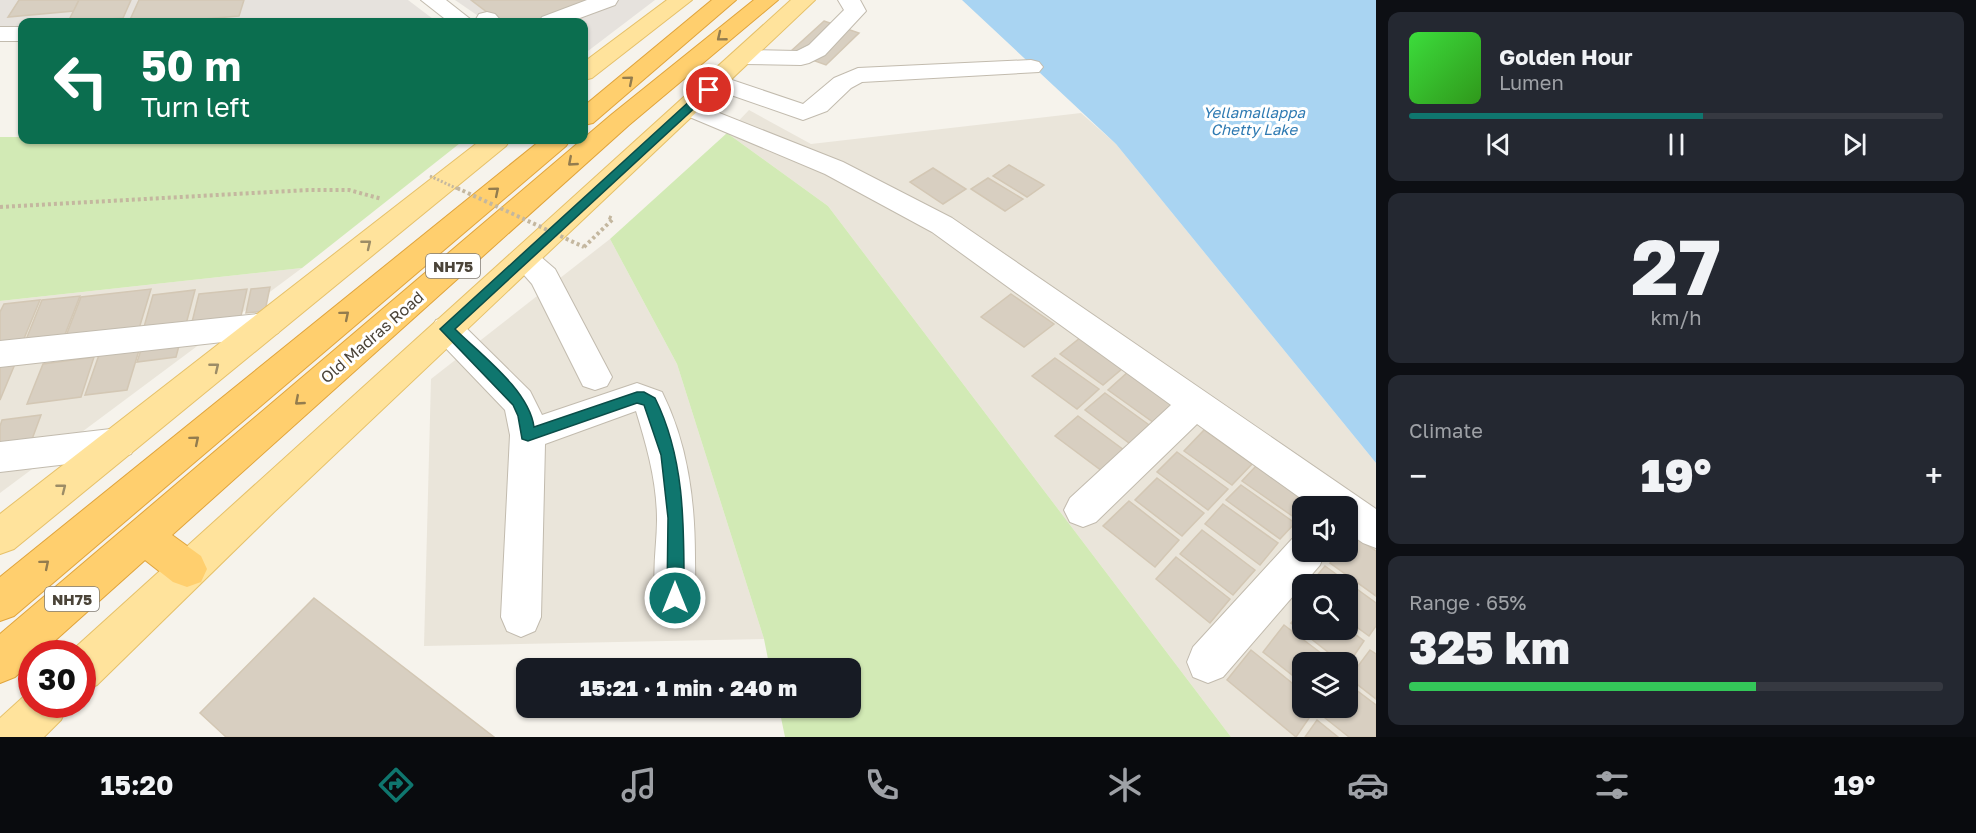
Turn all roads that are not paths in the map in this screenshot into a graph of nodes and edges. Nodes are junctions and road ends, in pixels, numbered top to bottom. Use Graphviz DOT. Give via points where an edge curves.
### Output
graph roads {
  1 [pos="432,0"];
  2 [pos="607,0"];
  3 [pos="725,0"];
  4 [pos="767,0"];
  5 [pos="804,0"];
  6 [pos="849,0"];
  7 [pos="676,1"];
  8 [pos="457,18"];
  9 [pos="560,18"];
  10 [pos="0,34"];
  11 [pos="18,34"];
  12 [pos="743,57"];
  13 [pos="1031,66"];
  14 [pos="588,70"];
  15 [pos="717,82"];
  16 [pos="689,108"];
  17 [pos="588,115"];
  18 [pos="492,144"];
  19 [pos="552,144"];
  20 [pos="524,258"];
  21 [pos="267,325"];
  22 [pos="447,329"];
  23 [pos="0,354"];
  24 [pos="595,377"];
  25 [pos="1196,403"];
  26 [pos="528,435"];
  27 [pos="119,443"];
  28 [pos="0,457"];
  29 [pos="1327,496"];
  30 [pos="1083,510"];
  31 [pos="1358,518"];
  32 [pos="1376,531"];
  33 [pos="0,537"];
  34 [pos="144,537"];
  35 [pos="1297,562"];
  36 [pos="187,569"];
  37 [pos="675,598"];
  38 [pos="0,602"];
  39 [pos="521,617"];
  40 [pos="96,657"];
  41 [pos="0,662"];
  42 [pos="1208,662"];
  43 [pos="32,718"];
  44 [pos="12,737"];
  1 -- 8 [label="street"];
  2 -- 9 [label="street"];
  17 -- 3 [label="highway, one-way"];
  4 -- 34 [label="highway, Old Madras Road / NH75, one-way" via="620,120"];
  5 -- 12 [label="main road"];
  6 -- 12 [label="street" via="855,11 818,50 801,58"];
  7 -- 14 [label="main road"];
  10 -- 11 [label="street"];
  12 -- 15 [label="main road"];
  13 -- 15 [label="street" via="858,75 846,80 817,107 803,112"];
  15 -- 16 [label="main road"];
  16 -- 20 [label="main road"];
  16 -- 25 [label="street" via="834,168 942,225"];
  21 -- 18 [label="main road, one-way"];
  38 -- 19 [label="highway, Old Madras Road / NH75, one-way"];
  20 -- 22 [label="main road"];
  20 -- 24 [label="street" via="544,277"];
  21 -- 23 [label="street"];
  27 -- 21 [label="main road, one-way"];
  22 -- 26 [label="street" via="518,401"];
  22 -- 36 [label="main road"];
  25 -- 29 [label="street"];
  25 -- 30 [label="street"];
  26 -- 37 [label="street" via="637,398 650,402 668,455 676,518"];
  26 -- 39 [label="street"];
  27 -- 28 [label="street"];
  33 -- 27 [label="main road, one-way"];
  31 -- 32 [label="street"];
  34 -- 36 [label="highway"];
  34 -- 41 [label="highway, NH75"];
  35 -- 42 [label="street"];
  36 -- 40 [label="main road"];
  43 -- 44 [label="main road"];
}
